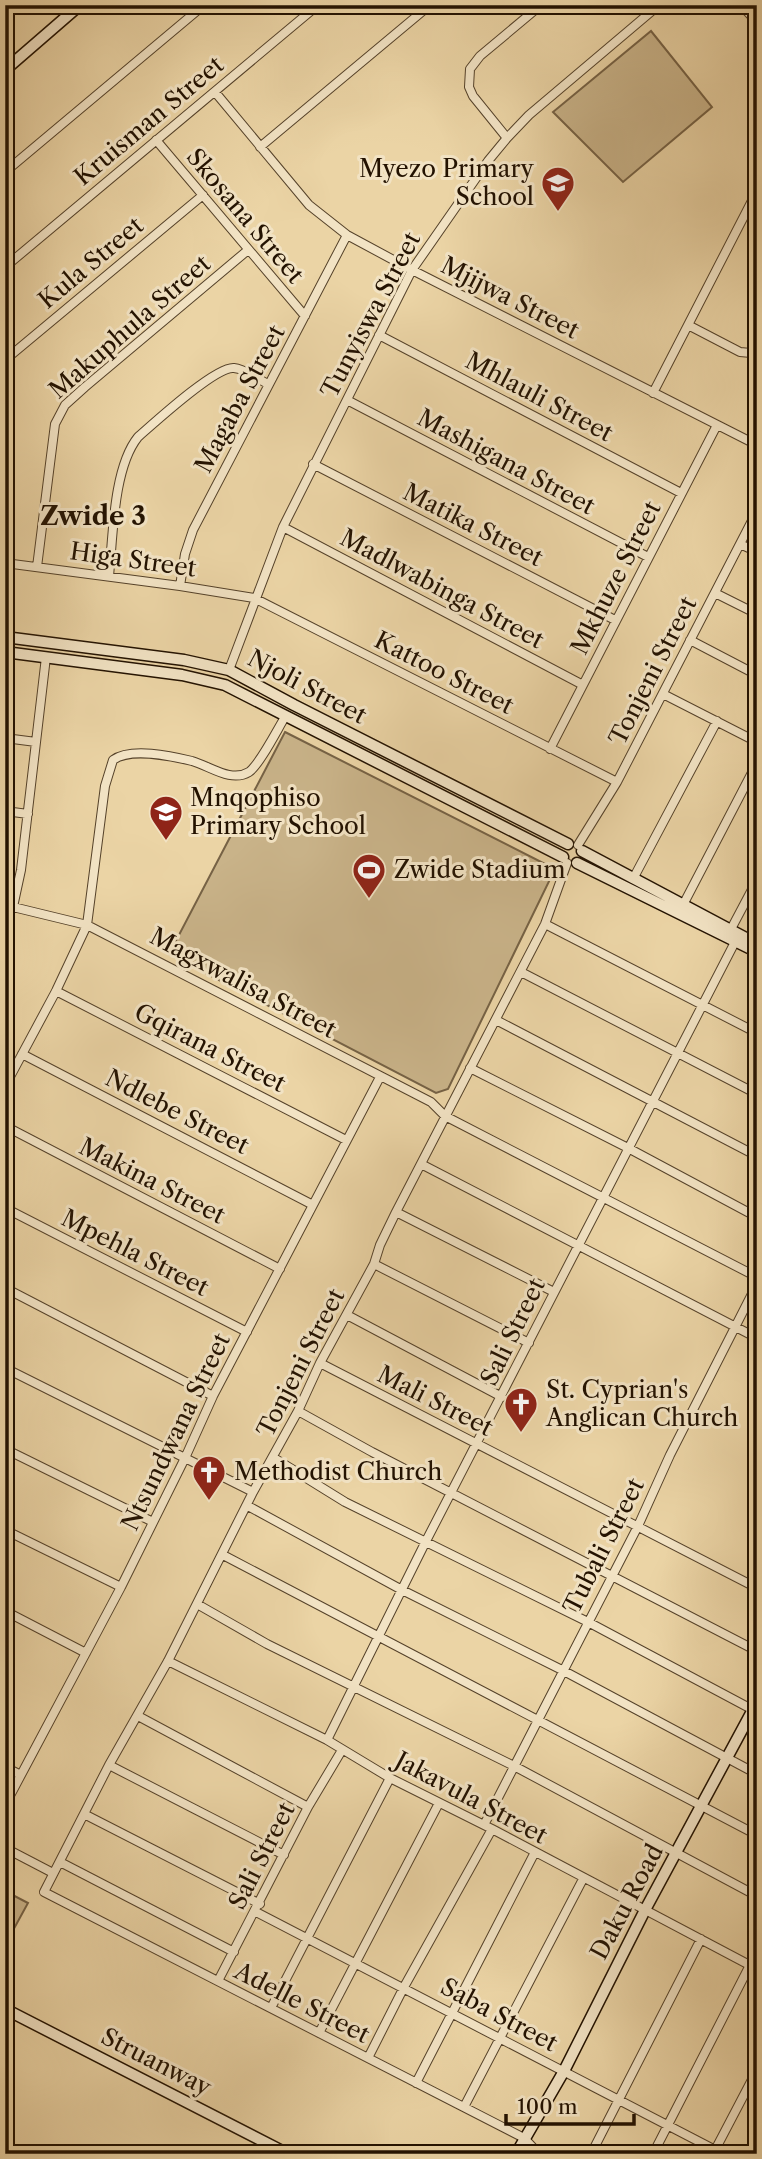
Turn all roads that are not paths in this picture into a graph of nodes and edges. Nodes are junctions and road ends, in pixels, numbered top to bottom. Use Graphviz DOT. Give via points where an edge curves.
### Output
graph roads {
  1 [pos="80,5"];
  2 [pos="204,5"];
  3 [pos="430,5"];
  4 [pos="541,5"];
  5 [pos="659,5"];
  6 [pos="741,5"];
  7 [pos="316,6"];
  8 [pos="757,22"];
  9 [pos="5,69"];
  10 [pos="215,92"];
  11 [pos="507,138"];
  12 [pos="156,140"];
  13 [pos="260,147"];
  14 [pos="5,172"];
  15 [pos="757,191"];
  16 [pos="203,195"];
  17 [pos="347,235"];
  18 [pos="248,250"];
  19 [pos="5,267"];
  20 [pos="412,270"];
  21 [pos="305,316"];
  22 [pos="688,326"];
  23 [pos="379,335"];
  24 [pos="757,348"];
  25 [pos="5,360"];
  26 [pos="268,384"];
  27 [pos="653,393"];
  28 [pos="346,400"];
  29 [pos="716,425"];
  30 [pos="757,445"];
  31 [pos="313,464"];
  32 [pos="681,493"];
  33 [pos="757,511"];
  34 [pos="283,527"];
  35 [pos="740,544"];
  36 [pos="757,552"];
  37 [pos="648,557"];
  38 [pos="5,563"];
  39 [pos="37,567"];
  40 [pos="109,576"];
  41 [pos="180,586"];
  42 [pos="715,593"];
  43 [pos="254,598"];
  44 [pos="757,614"];
  45 [pos="615,620"];
  46 [pos="5,637"];
  47 [pos="690,640"];
  48 [pos="5,652"];
  49 [pos="46,657"];
  50 [pos="229,670"];
  51 [pos="757,675"];
  52 [pos="583,685"];
  53 [pos="663,694"];
  54 [pos="285,717"];
  55 [pos="717,721"];
  56 [pos="5,738"];
  57 [pos="36,742"];
  58 [pos="757,742"];
  59 [pos="550,749"];
  60 [pos="757,763"];
  61 [pos="617,782"];
  62 [pos="5,811"];
  63 [pos="28,814"];
  64 [pos="576,847"];
  65 [pos="569,861"];
  66 [pos="633,879"];
  67 [pos="757,880"];
  68 [pos="683,905"];
  69 [pos="13,907"];
  70 [pos="5,920"];
  71 [pos="545,924"];
  72 [pos="88,925"];
  73 [pos="733,936"];
  74 [pos="757,944"];
  75 [pos="757,952"];
  76 [pos="521,972"];
  77 [pos="56,991"];
  78 [pos="703,1006"];
  79 [pos="496,1020"];
  80 [pos="757,1033"];
  81 [pos="677,1053"];
  82 [pos="22,1054"];
  83 [pos="470,1068"];
  84 [pos="380,1077"];
  85 [pos="5,1086"];
  86 [pos="757,1094"];
  87 [pos="652,1101"];
  88 [pos="445,1116"];
  89 [pos="5,1126"];
  90 [pos="346,1140"];
  91 [pos="628,1148"];
  92 [pos="757,1156"];
  93 [pos="421,1164"];
  94 [pos="603,1197"];
  95 [pos="313,1205"];
  96 [pos="5,1208"];
  97 [pos="396,1212"];
  98 [pos="757,1217"];
  99 [pos="578,1246"];
  100 [pos="374,1264"];
  101 [pos="280,1269"];
  102 [pos="757,1277"];
  103 [pos="757,1284"];
  104 [pos="5,1288"];
  105 [pos="554,1292"];
  106 [pos="346,1315"];
  107 [pos="736,1328"];
  108 [pos="247,1332"];
  109 [pos="757,1338"];
  110 [pos="529,1343"];
  111 [pos="320,1363"];
  112 [pos="5,1368"];
  113 [pos="213,1396"];
  114 [pos="502,1398"];
  115 [pos="298,1411"];
  116 [pos="477,1444"];
  117 [pos="5,1449"];
  118 [pos="185,1458"];
  119 [pos="274,1458"];
  120 [pos="253,1492"];
  121 [pos="452,1493"];
  122 [pos="248,1506"];
  123 [pos="153,1522"];
  124 [pos="638,1526"];
  125 [pos="5,1530"];
  126 [pos="425,1543"];
  127 [pos="223,1555"];
  128 [pos="613,1576"];
  129 [pos="121,1587"];
  130 [pos="757,1588"];
  131 [pos="402,1590"];
  132 [pos="197,1604"];
  133 [pos="5,1611"];
  134 [pos="588,1622"];
  135 [pos="380,1637"];
  136 [pos="757,1651"];
  137 [pos="86,1653"];
  138 [pos="169,1661"];
  139 [pos="562,1670"];
  140 [pos="354,1686"];
  141 [pos="755,1708"];
  142 [pos="138,1716"];
  143 [pos="538,1718"];
  144 [pos="327,1740"];
  145 [pos="342,1750"];
  146 [pos="728,1759"];
  147 [pos="109,1765"];
  148 [pos="514,1766"];
  149 [pos="5,1767"];
  150 [pos="757,1774"];
  151 [pos="21,1775"];
  152 [pos="390,1778"];
  153 [pos="439,1803"];
  154 [pos="5,1805"];
  155 [pos="702,1806"];
  156 [pos="308,1807"];
  157 [pos="84,1814"];
  158 [pos="488,1827"];
  159 [pos="757,1835"];
  160 [pos="5,1848"];
  161 [pos="535,1852"];
  162 [pos="676,1854"];
  163 [pos="284,1855"];
  164 [pos="60,1862"];
  165 [pos="53,1873"];
  166 [pos="583,1879"];
  167 [pos="44,1892"];
  168 [pos="757,1896"];
  169 [pos="258,1908"];
  170 [pos="645,1910"];
  171 [pos="308,1939"];
  172 [pos="701,1939"];
  173 [pos="234,1952"];
  174 [pos="356,1964"];
  175 [pos="753,1967"];
  176 [pos="218,1981"];
  177 [pos="404,1987"];
  178 [pos="5,2008"];
  179 [pos="271,2008"];
  180 [pos="452,2012"];
  181 [pos="319,2033"];
  182 [pos="500,2038"];
  183 [pos="368,2059"];
  184 [pos="757,2070"];
  185 [pos="564,2071"];
  186 [pos="416,2083"];
  187 [pos="618,2099"];
  188 [pos="464,2107"];
  189 [pos="668,2125"];
  190 [pos="527,2140"];
  191 [pos="717,2152"];
  192 [pos="288,2154"];
  193 [pos="516,2154"];
  194 [pos="523,2154"];
  195 [pos="539,2154"];
  196 [pos="591,2154"];
  197 [pos="653,2154"];
  1 -- 9 [label="main road"];
  2 -- 14 [label="street"];
  3 -- 13 [label="street"];
  4 -- 11 [label="street" via="480,56 467,78 473,96"];
  5 -- 11 [label="street, Tunyiswa Street"];
  6 -- 8 [label="street"];
  7 -- 10 [label="street, Kruisman Street"];
  10 -- 12 [label="street, Kruisman Street"];
  10 -- 13 [label="street, Mjijwa Street"];
  11 -- 20 [label="street, Tunyiswa Street"];
  12 -- 16 [label="street, Skosana Street"];
  12 -- 19 [label="street, Kruisman Street"];
  13 -- 17 [label="street, Mjijwa Street" via="309,205"];
  15 -- 22 [label="street"];
  16 -- 18 [label="street, Skosana Street"];
  16 -- 25 [label="street, Kula Street"];
  17 -- 20 [label="street, Mjijwa Street"];
  17 -- 21 [label="street, Magaba Street"];
  18 -- 21 [label="street, Skosana Street"];
  18 -- 39 [label="street, Makuphula Street" via="65,405 57,417"];
  20 -- 23 [label="street, Tunyiswa Street"];
  20 -- 27 [label="street, Mjijwa Street"];
  21 -- 26 [label="street, Magaba Street"];
  22 -- 24 [label="street" via="740,352"];
  22 -- 27 [label="street"];
  23 -- 28 [label="street, Tunyiswa Street"];
  23 -- 32 [label="street, Mhlauli Street"];
  26 -- 40 [label="street" via="242,370 225,369 138,437 122,464"];
  26 -- 41 [label="street, Magaba Street" via="188,541"];
  27 -- 29 [label="street, Mjijwa Street"];
  28 -- 31 [label="street, Tunyiswa Street"];
  28 -- 37 [label="street, Mashigana Street"];
  29 -- 30 [label="street, Mjijwa Street"];
  29 -- 32 [label="street, Mkhuze Street"];
  31 -- 34 [label="street, Tunyiswa Street"];
  31 -- 45 [label="street, Matika Street"];
  32 -- 37 [label="street, Mkhuze Street"];
  33 -- 35 [label="street, Tonjeni Street"];
  34 -- 43 [label="street, Tunyiswa Street"];
  34 -- 52 [label="street, Madlwabinga Street"];
  35 -- 36 [label="street"];
  35 -- 42 [label="street, Tonjeni Street"];
  37 -- 45 [label="street, Mkhuze Street"];
  38 -- 39 [label="street, Higa Street"];
  39 -- 40 [label="street, Higa Street"];
  40 -- 41 [label="street, Higa Street"];
  41 -- 43 [label="street, Higa Street"];
  42 -- 44 [label="street"];
  42 -- 47 [label="street, Tonjeni Street"];
  43 -- 50 [label="street, Tunyiswa Street"];
  43 -- 59 [label="street, Kattoo Street"];
  45 -- 52 [label="street, Mkhuze Street"];
  46 -- 50 [label="main road, Njoli Street"];
  47 -- 51 [label="street"];
  47 -- 53 [label="street, Tonjeni Street"];
  48 -- 49 [label="main road, Njoli Street"];
  49 -- 54 [label="main road, Njoli Street" via="206,679"];
  49 -- 57 [label="street"];
  50 -- 64 [label="main road, Njoli Street"];
  52 -- 59 [label="street, Mkhuze Street"];
  53 -- 55 [label="street"];
  53 -- 61 [label="street, Tonjeni Street"];
  54 -- 65 [label="main road, Njoli Street"];
  54 -- 72 [label="street" via="256,765 244,774 225,774 194,762 139,753 113,760 107,773"];
  55 -- 58 [label="street"];
  55 -- 66 [label="street"];
  56 -- 57 [label="street"];
  57 -- 63 [label="street"];
  59 -- 61 [label="street, Kattoo Street"];
  60 -- 68 [label="street"];
  61 -- 64 [label="street, Tonjeni Street"];
  62 -- 63 [label="street"];
  63 -- 69 [label="street"];
  64 -- 65 [label="main road" via="563,850"];
  64 -- 65 [label="main road" via="582,858"];
  64 -- 66 [label="main road, Njoli Street"];
  65 -- 71 [label="street, Tonjeni Street"];
  65 -- 73 [label="main road, Njoli Street"];
  66 -- 68 [label="main road, Njoli Street"];
  67 -- 73 [label="street, Sali Street"];
  68 -- 73 [label="main road, Njoli Street"];
  69 -- 70 [label="street"];
  69 -- 72 [label="street, Magxwalisa Street"];
  71 -- 76 [label="street, Tonjeni Street"];
  71 -- 78 [label="street"];
  72 -- 77 [label="street"];
  72 -- 84 [label="street, Magxwalisa Street"];
  73 -- 74 [label="main road, Njoli Street"];
  73 -- 75 [label="main road, Njoli Street"];
  73 -- 78 [label="street, Sali Street"];
  76 -- 79 [label="street, Tonjeni Street"];
  76 -- 81 [label="street"];
  77 -- 82 [label="street"];
  77 -- 90 [label="street, Gqirana Street"];
  78 -- 80 [label="street"];
  78 -- 81 [label="street, Sali Street"];
  79 -- 83 [label="street, Tonjeni Street"];
  79 -- 87 [label="street"];
  81 -- 86 [label="street"];
  81 -- 87 [label="street, Sali Street"];
  82 -- 85 [label="street"];
  82 -- 95 [label="street, Ndlebe Street"];
  83 -- 88 [label="street, Tonjeni Street"];
  83 -- 91 [label="street"];
  84 -- 88 [label="street, Magxwalisa Street" via="431,1102"];
  84 -- 90 [label="street, Ntsundwana Street"];
  87 -- 91 [label="street, Sali Street"];
  87 -- 92 [label="street"];
  88 -- 93 [label="street, Tonjeni Street"];
  88 -- 94 [label="street, Magxwalisa Street"];
  89 -- 101 [label="street, Makina Street"];
  90 -- 95 [label="street, Ntsundwana Street"];
  91 -- 94 [label="street, Sali Street"];
  91 -- 98 [label="street"];
  93 -- 97 [label="street, Tonjeni Street"];
  93 -- 99 [label="street"];
  94 -- 99 [label="street, Sali Street"];
  94 -- 102 [label="street, Magxwalisa Street"];
  95 -- 101 [label="street, Ntsundwana Street"];
  96 -- 108 [label="street, Mpehla Street"];
  97 -- 100 [label="street, Tonjeni Street"];
  97 -- 105 [label="street"];
  99 -- 105 [label="street, Sali Street"];
  99 -- 107 [label="street"];
  100 -- 106 [label="street, Tonjeni Street"];
  100 -- 110 [label="street"];
  101 -- 108 [label="street, Ntsundwana Street"];
  103 -- 107 [label="street, Tubali Street"];
  104 -- 113 [label="street"];
  105 -- 110 [label="street, Sali Street"];
  106 -- 111 [label="street, Tonjeni Street"];
  106 -- 114 [label="street"];
  107 -- 109 [label="street"];
  107 -- 124 [label="street, Tubali Street"];
  108 -- 113 [label="street, Ntsundwana Street"];
  110 -- 114 [label="street, Sali Street"];
  111 -- 115 [label="street, Tonjeni Street"];
  111 -- 116 [label="street, Mali Street"];
  112 -- 118 [label="street"];
  113 -- 118 [label="street, Ntsundwana Street"];
  114 -- 116 [label="street, Sali Street"];
  115 -- 119 [label="street, Tonjeni Street"];
  115 -- 121 [label="street"];
  116 -- 121 [label="street, Sali Street"];
  116 -- 124 [label="street, Mali Street"];
  117 -- 123 [label="street"];
  118 -- 120 [label="street"];
  118 -- 123 [label="street, Ntsundwana Street"];
  119 -- 120 [label="street, Tonjeni Street"];
  119 -- 126 [label="street" via="345,1502"];
  120 -- 122 [label="street, Tonjeni Street"];
  121 -- 126 [label="street, Sali Street"];
  121 -- 128 [label="street"];
  122 -- 127 [label="street, Tonjeni Street"];
  122 -- 131 [label="street"];
  123 -- 129 [label="street, Ntsundwana Street"];
  124 -- 128 [label="street, Tubali Street"];
  124 -- 130 [label="street, Mali Street"];
  125 -- 129 [label="street"];
  126 -- 131 [label="street, Sali Street"];
  126 -- 134 [label="street"];
  127 -- 132 [label="street, Tonjeni Street"];
  127 -- 135 [label="street"];
  128 -- 134 [label="street, Tubali Street"];
  128 -- 136 [label="street"];
  129 -- 137 [label="street, Ntsundwana Street"];
  131 -- 135 [label="street, Sali Street"];
  131 -- 139 [label="street"];
  132 -- 138 [label="street, Tonjeni Street"];
  132 -- 140 [label="street"];
  133 -- 137 [label="street"];
  134 -- 139 [label="street, Tubali Street"];
  134 -- 141 [label="street"];
  135 -- 140 [label="street, Sali Street"];
  135 -- 143 [label="street"];
  137 -- 151 [label="street, Ntsundwana Street"];
  138 -- 142 [label="street, Tonjeni Street"];
  138 -- 144 [label="street, Jakavula Street"];
  139 -- 143 [label="street, Tubali Street"];
  139 -- 146 [label="street"];
  140 -- 144 [label="street, Sali Street"];
  140 -- 148 [label="street"];
  141 -- 146 [label="main road, Daku Road"];
  142 -- 147 [label="street, Tonjeni Street"];
  142 -- 156 [label="street"];
  143 -- 148 [label="street, Tubali Street"];
  143 -- 155 [label="street"];
  144 -- 145 [label="street, Jakavula Street"];
  145 -- 152 [label="street, Jakavula Street"];
  145 -- 156 [label="street, Sali Street"];
  146 -- 150 [label="street"];
  146 -- 155 [label="main road, Daku Road"];
  147 -- 157 [label="street, Tonjeni Street"];
  147 -- 163 [label="street"];
  148 -- 158 [label="street, Tubali Street"];
  148 -- 162 [label="street"];
  149 -- 151 [label="street"];
  151 -- 154 [label="street, Ntsundwana Street"];
  152 -- 153 [label="street, Jakavula Street"];
  152 -- 171 [label="street"];
  153 -- 158 [label="street, Jakavula Street"];
  153 -- 174 [label="street"];
  155 -- 159 [label="street"];
  155 -- 162 [label="main road, Daku Road"];
  156 -- 163 [label="street, Sali Street"];
  157 -- 164 [label="street, Tonjeni Street"];
  157 -- 169 [label="street, Saba Street"];
  158 -- 161 [label="street, Jakavula Street"];
  158 -- 177 [label="street, Tubali Street"];
  160 -- 165 [label="street"];
  161 -- 166 [label="street, Jakavula Street"];
  161 -- 180 [label="street"];
  162 -- 168 [label="street"];
  162 -- 170 [label="main road, Daku Road"];
  163 -- 169 [label="street, Sali Street"];
  164 -- 165 [label="street, Tonjeni Street"];
  164 -- 173 [label="street"];
  165 -- 167 [label="street, Tonjeni Street"];
  166 -- 170 [label="street, Jakavula Street"];
  166 -- 182 [label="street"];
  167 -- 176 [label="street, Adelle Street"];
  169 -- 171 [label="street, Saba Street"];
  169 -- 173 [label="street, Sali Street"];
  170 -- 172 [label="street, Jakavula Street"];
  170 -- 185 [label="main road, Daku Road"];
  171 -- 174 [label="street, Saba Street"];
  171 -- 179 [label="street"];
  172 -- 175 [label="street, Jakavula Street"];
  172 -- 187 [label="street"];
  173 -- 176 [label="street, Sali Street"];
  174 -- 177 [label="street, Saba Street"];
  174 -- 181 [label="street"];
  175 -- 189 [label="street"];
  176 -- 179 [label="street, Adelle Street"];
  177 -- 180 [label="street, Saba Street"];
  177 -- 183 [label="street, Tubali Street"];
  178 -- 192 [label="main road, Struanway"];
  179 -- 181 [label="street, Adelle Street"];
  180 -- 182 [label="street, Saba Street"];
  180 -- 186 [label="street"];
  181 -- 183 [label="street, Adelle Street"];
  182 -- 185 [label="street, Saba Street"];
  182 -- 188 [label="street"];
  183 -- 186 [label="street, Adelle Street"];
  184 -- 191 [label="street"];
  185 -- 187 [label="street, Saba Street"];
  185 -- 190 [label="main road, Daku Road"];
  186 -- 188 [label="street, Adelle Street"];
  187 -- 189 [label="street, Saba Street"];
  187 -- 196 [label="street"];
  188 -- 190 [label="street, Adelle Street"];
  189 -- 191 [label="street, Saba Street"];
  189 -- 197 [label="street"];
  190 -- 193 [label="main road, Daku Road"];
  190 -- 194 [label="main road, Daku Road"];
  190 -- 195 [label="street, Adelle Street"];
}
